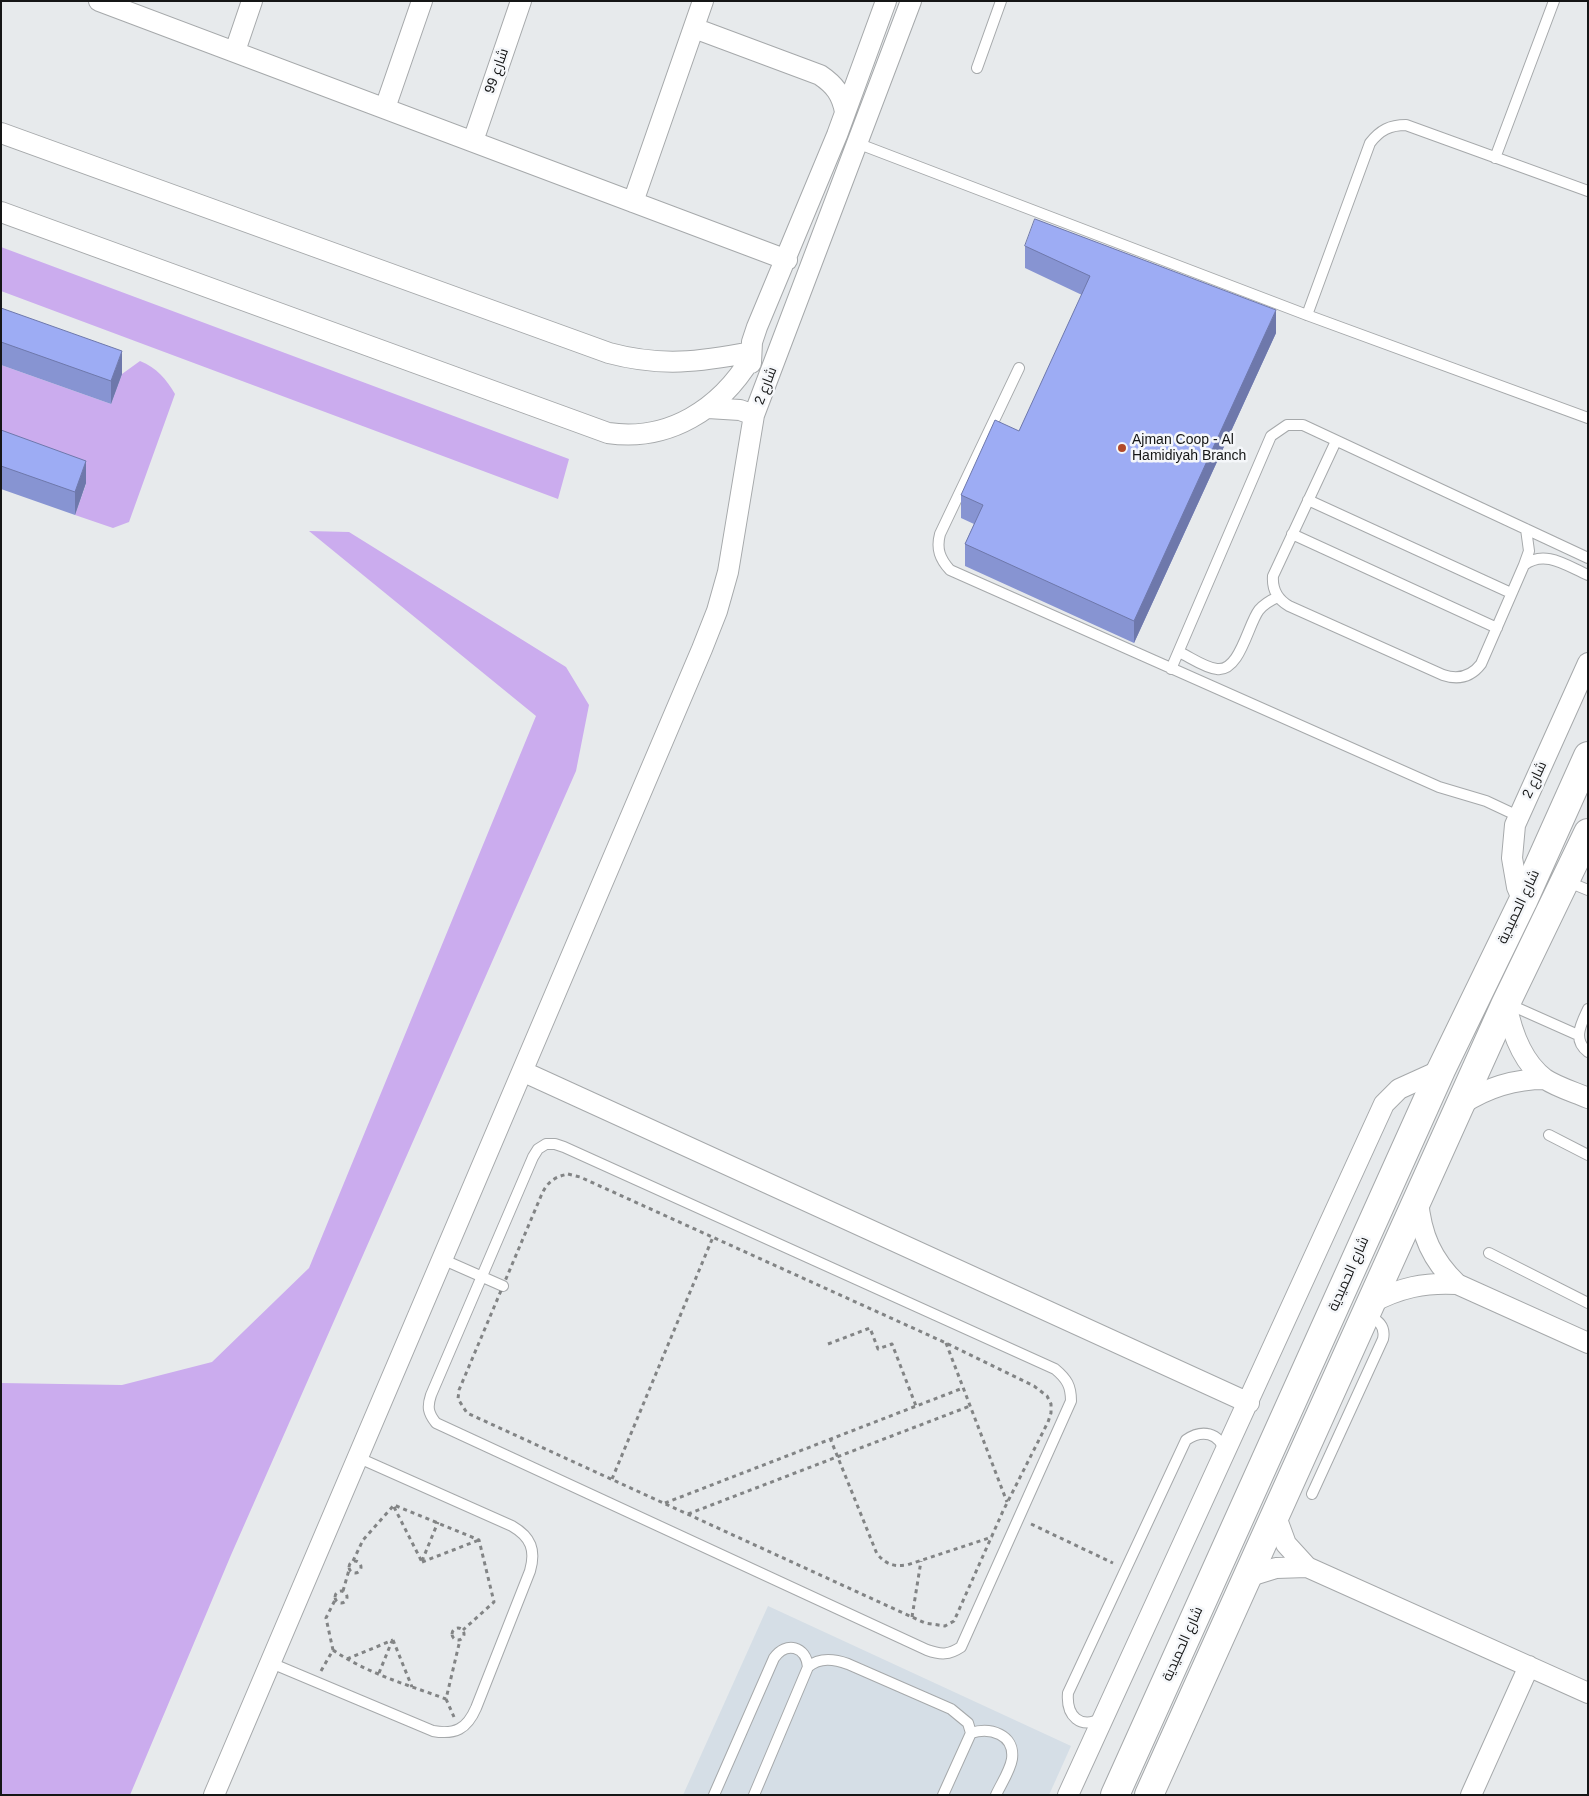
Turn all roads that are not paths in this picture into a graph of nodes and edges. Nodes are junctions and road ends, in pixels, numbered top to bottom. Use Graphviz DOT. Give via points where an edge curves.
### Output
graph roads {
  1 [pos="99,1"];
  2 [pos="252,1"];
  3 [pos="422,1"];
  4 [pos="521,1"];
  5 [pos="704,1"];
  6 [pos="886,1"];
  7 [pos="911,1"];
  8 [pos="1002,1"];
  9 [pos="1554,1"];
  10 [pos="694,28"];
  11 [pos="235,51"];
  12 [pos="977,68"];
  13 [pos="385,108"];
  14 [pos="845,112"];
  15 [pos="1,133"];
  16 [pos="837,135"];
  17 [pos="473,141"];
  18 [pos="858,143"];
  19 [pos="1495,158"];
  20 [pos="1588,191"];
  21 [pos="633,202"];
  22 [pos="1,212"];
  23 [pos="787,260"];
  24 [pos="1306,315"];
  25 [pos="751,355"];
  26 [pos="1019,368"];
  27 [pos="708,408"];
  28 [pos="754,415"];
  29 [pos="1588,418"];
  30 [pos="1336,441"];
  31 [pos="1308,500"];
  32 [pos="1526,530"];
  33 [pos="1292,534"];
  34 [pos="1588,558"];
  35 [pos="1524,565"];
  36 [pos="1588,575"];
  37 [pos="1511,593"];
  38 [pos="1278,597"];
  39 [pos="1497,628"];
  40 [pos="1179,652"];
  41 [pos="1588,664"];
  42 [pos="1171,669"];
  43 [pos="1588,756"];
  44 [pos="1518,816"];
  45 [pos="1588,833"];
  46 [pos="1577,885"];
  47 [pos="1522,901"];
  48 [pos="1506,1002"];
  49 [pos="1588,1009"];
  50 [pos="1578,1035"];
  51 [pos="1588,1052"];
  52 [pos="1441,1070"];
  53 [pos="524,1072"];
  54 [pos="1545,1079"];
  55 [pos="1588,1098"];
  56 [pos="1462,1104"];
  57 [pos="1549,1136"];
  58 [pos="1588,1155"];
  59 [pos="1418,1200"];
  60 [pos="1489,1253"];
  61 [pos="444,1260"];
  62 [pos="483,1278"];
  63 [pos="1457,1284"];
  64 [pos="503,1286"];
  65 [pos="1588,1303"];
  66 [pos="1368,1308"];
  67 [pos="1588,1343"];
  68 [pos="1249,1403"];
  69 [pos="1226,1453"];
  70 [pos="358,1458"];
  71 [pos="1312,1494"];
  72 [pos="1275,1514"];
  73 [pos="1307,1567"];
  74 [pos="1247,1577"];
  75 [pos="271,1663"];
  76 [pos="1528,1666"];
  77 [pos="808,1668"];
  78 [pos="1588,1693"];
  79 [pos="1104,1718"];
  80 [pos="971,1733"];
  81 [pos="1153,1790"];
  82 [pos="214,1795"];
  83 [pos="714,1795"];
  84 [pos="754,1795"];
  85 [pos="943,1795"];
  86 [pos="996,1795"];
  87 [pos="1068,1795"];
  88 [pos="1115,1795"];
  89 [pos="1471,1795"];
  1 -- 11 [label="street"];
  2 -- 11 [label="street"];
  3 -- 13 [label="street"];
  4 -- 17 [label="street, شارع 99"];
  5 -- 10 [label="street"];
  6 -- 14 [label="street, شارع 2"];
  7 -- 18 [label="street, شارع 2"];
  8 -- 12 [label="lane"];
  9 -- 19 [label="lane"];
  10 -- 14 [label="street" via="820,75 839,93"];
  10 -- 21 [label="street"];
  11 -- 13 [label="street"];
  13 -- 17 [label="street"];
  14 -- 16 [label="street, شارع 2"];
  15 -- 25 [label="street" via="609,353 675,363"];
  16 -- 18 [label="lane"];
  16 -- 23 [label="street, شارع 2"];
  17 -- 21 [label="street"];
  18 -- 24 [label="lane"];
  18 -- 28 [label="street, شارع 2"];
  19 -- 20 [label="lane"];
  19 -- 24 [label="lane" via="1406,125 1390,127 1377,134 1370,143"];
  21 -- 23 [label="street"];
  22 -- 27 [label="street" via="608,433 647,435"];
  23 -- 25 [label="street, شارع 2" via="757,327"];
  24 -- 29 [label="lane"];
  25 -- 27 [label="street" via="732,386"];
  25 -- 28 [label="street, شارع 2"];
  26 -- 42 [label="lane" via="940,534 938,550 941,558 956,574"];
  27 -- 28 [label="street" via="740,410"];
  28 -- 53 [label="street" via="731,556 717,611"];
  30 -- 31 [label="lane"];
  30 -- 32 [label="lane"];
  30 -- 40 [label="lane" via="1295,424 1281,427 1271,436"];
  31 -- 33 [label="lane"];
  31 -- 37 [label="lane"];
  32 -- 34 [label="lane"];
  32 -- 35 [label="lane" via="1530,544"];
  33 -- 38 [label="lane" via="1273,576"];
  33 -- 39 [label="lane"];
  35 -- 36 [label="lane" via="1535,558 1550,558"];
  35 -- 37 [label="lane"];
  37 -- 39 [label="lane"];
  38 -- 39 [label="lane" via="1289,606 1450,677 1464,677 1476,670"];
  38 -- 40 [label="lane" via="1258,611 1237,657 1228,667 1211,668"];
  40 -- 42 [label="lane"];
  41 -- 44 [label="street, شارع 2"];
  42 -- 44 [label="lane" via="1439,787 1486,801"];
  43 -- 47 [label="street, شارع الحميدية"];
  44 -- 47 [label="street, شارع 2" via="1512,835 1512,858"];
  45 -- 46 [label="street"];
  46 -- 48 [label="street"];
  47 -- 52 [label="street, شارع الحميدية"];
  48 -- 50 [label="lane"];
  48 -- 54 [label="street" via="1523,1052"];
  48 -- 56 [label="street"];
  49 -- 50 [label="lane"];
  50 -- 51 [label="lane"];
  52 -- 68 [label="street" via="1399,1089 1384,1104"];
  52 -- 88 [label="street, شارع الحميدية"];
  53 -- 61 [label="street"];
  53 -- 68 [label="street"];
  54 -- 55 [label="street"];
  54 -- 56 [label="street" via="1509,1082 1476,1094"];
  56 -- 59 [label="street"];
  57 -- 58 [label="lane"];
  59 -- 63 [label="street" via="1424,1238 1443,1271"];
  59 -- 66 [label="street"];
  60 -- 65 [label="lane"];
  61 -- 62 [label="lane"];
  61 -- 70 [label="street"];
  62 -- 62 [label="lane" via="538,1149 546,1144 555,1144 1055,1369 1066,1377 1071,1388 1071,1401 961,1647 951,1654 927,1650 436,1423 428,1405"];
  62 -- 64 [label="lane"];
  63 -- 66 [label="street" via="1403,1288"];
  63 -- 67 [label="street"];
  66 -- 71 [label="lane" via="1383,1328 1383,1339"];
  66 -- 72 [label="street"];
  68 -- 69 [label="street"];
  69 -- 79 [label="street"];
  69 -- 79 [label="lane" via="1223,1443 1205,1432 1186,1440 1125,1569 1068,1693 1067,1705 1072,1715 1082,1722 1094,1723"];
  70 -- 75 [label="street"];
  70 -- 75 [label="lane" via="512,1526 524,1533 532,1544 534,1558 476,1708 470,1721 460,1730 446,1734"];
  72 -- 73 [label="street" via="1286,1544"];
  72 -- 74 [label="street"];
  73 -- 74 [label="street" via="1276,1568"];
  73 -- 76 [label="street"];
  74 -- 81 [label="street"];
  75 -- 82 [label="street"];
  76 -- 78 [label="street"];
  76 -- 89 [label="street"];
  77 -- 80 [label="lane" via="825,1660 848,1664 951,1709 968,1723"];
  77 -- 83 [label="lane" via="802,1652 795,1648 779,1651"];
  77 -- 84 [label="lane"];
  79 -- 87 [label="street"];
  80 -- 85 [label="lane"];
  80 -- 86 [label="lane" via="988,1729 996,1731 1011,1749 1010,1766"];
}
